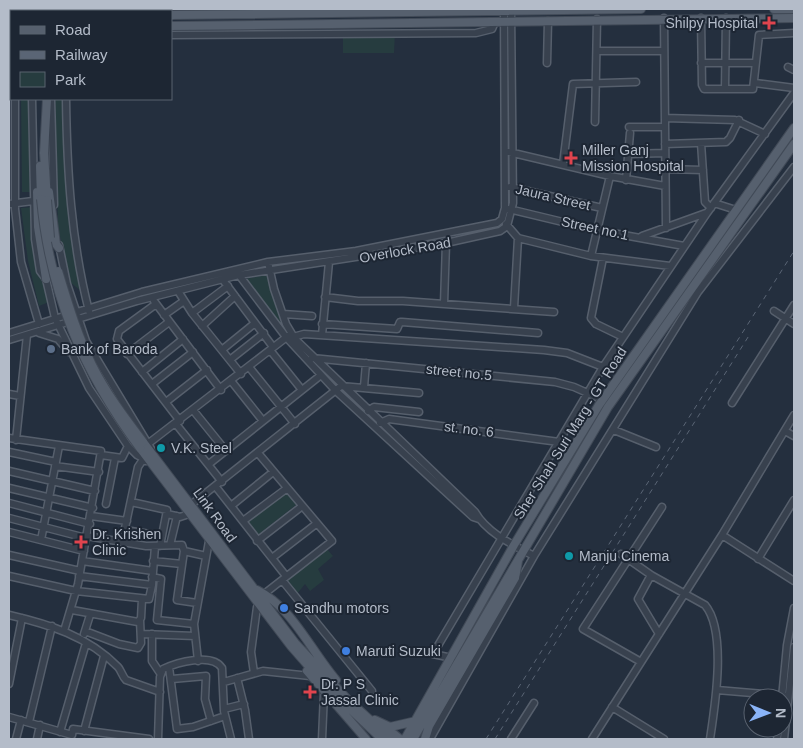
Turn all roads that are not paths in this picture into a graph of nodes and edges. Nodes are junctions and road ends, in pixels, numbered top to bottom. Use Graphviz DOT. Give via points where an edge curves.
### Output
graph roads {
  1 [pos="475,9"];
  2 [pos="620,9"];
  3 [pos="641,9"];
  4 [pos="774,9"];
  5 [pos="794,9"];
  6 [pos="269,10"];
  7 [pos="283,10"];
  8 [pos="314,10"];
  9 [pos="347,10"];
  10 [pos="378,10"];
  11 [pos="405,10"];
  12 [pos="503,10"];
  13 [pos="530,10"];
  14 [pos="560,10"];
  15 [pos="578,10"];
  16 [pos="174,13"];
  17 [pos="246,13"];
  18 [pos="664,18"];
  19 [pos="701,18"];
  20 [pos="726,18"];
  21 [pos="794,18"];
  22 [pos="597,19"];
  23 [pos="548,21"];
  24 [pos="495,22"];
  25 [pos="508,22"];
  26 [pos="247,25"];
  27 [pos="172,26"];
  28 [pos="794,33"];
  29 [pos="172,35"];
  30 [pos="598,51"];
  31 [pos="664,51"];
  32 [pos="504,53"];
  33 [pos="512,53"];
  34 [pos="547,63"];
  35 [pos="702,63"];
  36 [pos="725,63"];
  37 [pos="755,63"];
  38 [pos="636,82"];
  39 [pos="597,83"];
  40 [pos="755,83"];
  41 [pos="794,88"];
  42 [pos="726,89"];
  43 [pos="794,94"];
  44 [pos="15,100"];
  45 [pos="32,100"];
  46 [pos="41,100"];
  47 [pos="46,100"];
  48 [pos="51,100"];
  49 [pos="66,100"];
  50 [pos="504,103"];
  51 [pos="512,103"];
  52 [pos="665,118"];
  53 [pos="739,120"];
  54 [pos="595,122"];
  55 [pos="665,127"];
  56 [pos="794,128"];
  57 [pos="765,134"];
  58 [pos="702,143"];
  59 [pos="665,144"];
  60 [pos="794,144"];
  61 [pos="508,152"];
  62 [pos="665,153"];
  63 [pos="628,154"];
  64 [pos="563,164"];
  65 [pos="794,167"];
  66 [pos="665,169"];
  67 [pos="704,170"];
  68 [pos="610,176"];
  69 [pos="626,180"];
  70 [pos="42,185"];
  71 [pos="505,186"];
  72 [pos="665,186"];
  73 [pos="513,188"];
  74 [pos="33,201"];
  75 [pos="12,204"];
  76 [pos="602,208"];
  77 [pos="711,208"];
  78 [pos="509,209"];
  79 [pos="736,210"];
  80 [pos="502,219"];
  81 [pos="508,226"];
  82 [pos="666,228"];
  83 [pos="596,230"];
  84 [pos="639,237"];
  85 [pos="518,238"];
  86 [pos="446,243"];
  87 [pos="58,246"];
  88 [pos="684,246"];
  89 [pos="591,256"];
  90 [pos="603,258"];
  91 [pos="268,262"];
  92 [pos="329,262"];
  93 [pos="670,266"];
  94 [pos="269,270"];
  95 [pos="239,275"];
  96 [pos="46,279"];
  97 [pos="225,283"];
  98 [pos="178,291"];
  99 [pos="142,292"];
  100 [pos="72,296"];
  101 [pos="235,296"];
  102 [pos="325,297"];
  103 [pos="144,300"];
  104 [pos="155,301"];
  105 [pos="184,301"];
  106 [pos="444,304"];
  107 [pos="794,305"];
  108 [pos="88,308"];
  109 [pos="514,308"];
  110 [pos="774,311"];
  111 [pos="554,312"];
  112 [pos="192,313"];
  113 [pos="283,314"];
  114 [pos="79,315"];
  115 [pos="164,315"];
  116 [pos="90,316"];
  117 [pos="312,316"];
  118 [pos="55,318"];
  119 [pos="786,318"];
  120 [pos="169,322"];
  121 [pos="255,323"];
  122 [pos="39,324"];
  123 [pos="322,324"];
  124 [pos="794,324"];
  125 [pos="59,325"];
  126 [pos="202,326"];
  127 [pos="35,332"];
  128 [pos="9,333"];
  129 [pos="538,333"];
  130 [pos="264,334"];
  131 [pos="27,335"];
  132 [pos="322,335"];
  133 [pos="290,336"];
  134 [pos="623,337"];
  135 [pos="183,339"];
  136 [pos="9,340"];
  137 [pos="272,348"];
  138 [pos="223,349"];
  139 [pos="193,352"];
  140 [pos="127,354"];
  141 [pos="312,358"];
  142 [pos="230,359"];
  143 [pos="366,363"];
  144 [pos="603,366"];
  145 [pos="248,367"];
  146 [pos="207,370"];
  147 [pos="142,372"];
  148 [pos="241,374"];
  149 [pos="321,375"];
  150 [pos="232,382"];
  151 [pos="152,384"];
  152 [pos="341,386"];
  153 [pos="364,387"];
  154 [pos="89,388"];
  155 [pos="221,390"];
  156 [pos="302,390"];
  157 [pos="336,392"];
  158 [pos="419,393"];
  159 [pos="588,393"];
  160 [pos="9,394"];
  161 [pos="20,396"];
  162 [pos="603,400"];
  163 [pos="166,402"];
  164 [pos="732,403"];
  165 [pos="280,407"];
  166 [pos="193,410"];
  167 [pos="368,411"];
  168 [pos="419,412"];
  169 [pos="794,415"];
  170 [pos="263,421"];
  171 [pos="178,422"];
  172 [pos="380,423"];
  173 [pos="295,424"];
  174 [pos="614,430"];
  175 [pos="785,431"];
  176 [pos="794,436"];
  177 [pos="9,438"];
  178 [pos="16,440"];
  179 [pos="559,442"];
  180 [pos="144,444"];
  181 [pos="59,446"];
  182 [pos="128,446"];
  183 [pos="656,447"];
  184 [pos="226,450"];
  185 [pos="9,452"];
  186 [pos="258,453"];
  187 [pos="101,455"];
  188 [pos="116,458"];
  189 [pos="152,459"];
  190 [pos="55,464"];
  191 [pos="209,464"];
  192 [pos="9,471"];
  193 [pos="99,472"];
  194 [pos="273,472"];
  195 [pos="222,482"];
  196 [pos="52,483"];
  197 [pos="216,487"];
  198 [pos="9,488"];
  199 [pos="286,489"];
  200 [pos="95,491"];
  201 [pos="50,498"];
  202 [pos="794,500"];
  203 [pos="131,502"];
  204 [pos="9,504"];
  205 [pos="106,504"];
  206 [pos="192,504"];
  207 [pos="231,506"];
  208 [pos="301,507"];
  209 [pos="662,507"];
  210 [pos="93,508"];
  211 [pos="47,513"];
  212 [pos="167,514"];
  213 [pos="189,514"];
  214 [pos="91,516"];
  215 [pos="177,516"];
  216 [pos="9,518"];
  217 [pos="479,519"];
  218 [pos="127,521"];
  219 [pos="243,521"];
  220 [pos="90,524"];
  221 [pos="316,524"];
  222 [pos="44,526"];
  223 [pos="125,530"];
  224 [pos="9,532"];
  225 [pos="722,535"];
  226 [pos="162,536"];
  227 [pos="86,537"];
  228 [pos="500,537"];
  229 [pos="41,540"];
  230 [pos="258,540"];
  231 [pos="209,541"];
  232 [pos="122,542"];
  233 [pos="170,545"];
  234 [pos="514,545"];
  235 [pos="157,546"];
  236 [pos="84,550"];
  237 [pos="184,551"];
  238 [pos="520,553"];
  239 [pos="621,554"];
  240 [pos="9,555"];
  241 [pos="206,556"];
  242 [pos="534,556"];
  243 [pos="272,558"];
  244 [pos="758,558"];
  245 [pos="629,559"];
  246 [pos="82,561"];
  247 [pos="153,562"];
  248 [pos="182,564"];
  249 [pos="80,574"];
  250 [pos="153,574"];
  251 [pos="651,575"];
  252 [pos="9,576"];
  253 [pos="284,578"];
  254 [pos="794,581"];
  255 [pos="152,585"];
  256 [pos="252,590"];
  257 [pos="76,591"];
  258 [pos="684,594"];
  259 [pos="142,598"];
  260 [pos="259,600"];
  261 [pos="197,603"];
  262 [pos="794,608"];
  263 [pos="72,610"];
  264 [pos="9,615"];
  265 [pos="90,615"];
  266 [pos="22,618"];
  267 [pos="140,620"];
  268 [pos="194,624"];
  269 [pos="52,626"];
  270 [pos="64,630"];
  271 [pos="85,631"];
  272 [pos="142,634"];
  273 [pos="152,634"];
  274 [pos="659,634"];
  275 [pos="195,636"];
  276 [pos="84,641"];
  277 [pos="794,647"];
  278 [pos="104,656"];
  279 [pos="452,658"];
  280 [pos="198,661"];
  281 [pos="641,662"];
  282 [pos="169,667"];
  283 [pos="160,673"];
  284 [pos="254,673"];
  285 [pos="310,676"];
  286 [pos="237,678"];
  287 [pos="172,679"];
  288 [pos="224,682"];
  289 [pos="792,683"];
  290 [pos="9,684"];
  291 [pos="785,688"];
  292 [pos="717,690"];
  293 [pos="372,691"];
  294 [pos="160,692"];
  295 [pos="324,693"];
  296 [pos="743,693"];
  297 [pos="534,703"];
  298 [pos="244,704"];
  299 [pos="612,707"];
  300 [pos="224,713"];
  301 [pos="9,717"];
  302 [pos="21,720"];
  303 [pos="211,721"];
  304 [pos="416,721"];
  305 [pos="29,722"];
  306 [pos="40,725"];
  307 [pos="383,726"];
  308 [pos="84,731"];
  309 [pos="60,732"];
  310 [pos="67,737"];
  311 [pos="16,739"];
  312 [pos="37,739"];
  313 [pos="149,739"];
  314 [pos="158,739"];
  315 [pos="231,739"];
  316 [pos="249,739"];
  317 [pos="322,739"];
  318 [pos="366,739"];
  319 [pos="382,739"];
  320 [pos="391,739"];
  321 [pos="400,739"];
  322 [pos="405,739"];
  323 [pos="413,739"];
  324 [pos="425,739"];
  325 [pos="430,739"];
  326 [pos="511,739"];
  327 [pos="592,739"];
  328 [pos="664,739"];
  329 [pos="710,739"];
  1 -- 11 [label="main road"];
  1 -- 12 [label="main road"];
  2 -- 3 [label="main road"];
  2 -- 15 [label="main road"];
  4 -- 5 [label="main road"];
  6 -- 7 [label="main road"];
  6 -- 17 [label="main road"];
  7 -- 8 [label="main road"];
  8 -- 9 [label="main road"];
  9 -- 10 [label="main road"];
  10 -- 11 [label="main road"];
  12 -- 13 [label="main road"];
  12 -- 25 [label="street"];
  13 -- 14 [label="main road"];
  14 -- 15 [label="main road"];
  16 -- 17 [label="main road"];
  17 -- 26 [label="street"];
  18 -- 19 [label="main road"];
  18 -- 22 [label="main road"];
  18 -- 31 [label="street"];
  19 -- 20 [label="main road"];
  19 -- 35 [label="street"];
  20 -- 21 [label="main road"];
  20 -- 36 [label="street"];
  22 -- 23 [label="main road"];
  22 -- 30 [label="street"];
  23 -- 25 [label="main road"];
  23 -- 34 [label="street"];
  24 -- 25 [label="main road"];
  24 -- 26 [label="main road"];
  24 -- 29 [label="street" via="492,29 476,33"];
  25 -- 32 [label="street"];
  25 -- 33 [label="street"];
  26 -- 27 [label="main road"];
  28 -- 37 [label="street" via="758,35"];
  30 -- 31 [label="street"];
  30 -- 39 [label="street"];
  31 -- 52 [label="street"];
  32 -- 33 [label="street"];
  32 -- 50 [label="street"];
  33 -- 51 [label="street"];
  35 -- 36 [label="street"];
  35 -- 42 [label="street" via="702,88"];
  36 -- 37 [label="street"];
  36 -- 42 [label="street"];
  37 -- 40 [label="street"];
  38 -- 39 [label="street"];
  39 -- 54 [label="street"];
  39 -- 64 [label="street" via="572,86"];
  40 -- 41 [label="street"];
  40 -- 42 [label="street" via="751,89"];
  43 -- 57 [label="street"];
  44 -- 75 [label="street"];
  45 -- 74 [label="street"];
  46 -- 70 [label="main road"];
  47 -- 70 [label="main road"];
  48 -- 87 [label="street"];
  49 -- 108 [label="street" via="71,214"];
  50 -- 51 [label="street"];
  50 -- 61 [label="street"];
  51 -- 61 [label="street"];
  52 -- 53 [label="street"];
  52 -- 55 [label="street"];
  53 -- 57 [label="street"];
  53 -- 58 [label="street" via="728,141"];
  55 -- 59 [label="street"];
  55 -- 63 [label="street" via="629,130"];
  56 -- 79 [label="main road, Sher Shah Suri Marg - GT Road"];
  57 -- 77 [label="street"];
  58 -- 59 [label="street"];
  58 -- 67 [label="street"];
  59 -- 62 [label="street"];
  60 -- 238 [label="main road, Sher Shah Suri Marg - GT Road" via="608,407"];
  61 -- 64 [label="street"];
  61 -- 71 [label="street"];
  61 -- 73 [label="street"];
  62 -- 63 [label="street"];
  62 -- 66 [label="street"];
  63 -- 69 [label="street"];
  64 -- 68 [label="street"];
  65 -- 174 [label="street" via="698,292"];
  66 -- 67 [label="street"];
  66 -- 72 [label="street"];
  67 -- 77 [label="street" via="704,202"];
  68 -- 69 [label="street"];
  68 -- 76 [label="street"];
  69 -- 72 [label="street"];
  70 -- 87 [label="main road" via="50,195"];
  70 -- 96 [label="main road" via="36,202"];
  70 -- 180 [label="main road, bridge" via="43,225 50,262 77,345 102,393"];
  71 -- 73 [label="street, Jaura Street"];
  71 -- 78 [label="street"];
  72 -- 82 [label="street"];
  73 -- 76 [label="street, Jaura Street"];
  73 -- 78 [label="street"];
  74 -- 75 [label="street"];
  74 -- 96 [label="street" via="38,262"];
  75 -- 122 [label="street" via="21,262"];
  76 -- 83 [label="street"];
  77 -- 79 [label="street"];
  77 -- 82 [label="street"];
  77 -- 88 [label="street"];
  78 -- 80 [label="street"];
  78 -- 81 [label="street"];
  78 -- 83 [label="street, Street no.1"];
  79 -- 162 [label="main road, Sher Shah Suri Marg - GT Road"];
  80 -- 81 [label="street"];
  80 -- 91 [label="street, Overlock Road" via="491,226 394,244"];
  81 -- 85 [label="street"];
  81 -- 86 [label="street, Overlock Road" via="490,234"];
  82 -- 84 [label="street"];
  83 -- 84 [label="street, Street no.1"];
  83 -- 89 [label="street"];
  84 -- 88 [label="street, Street no.1"];
  85 -- 89 [label="street"];
  85 -- 109 [label="street"];
  86 -- 92 [label="street, Overlock Road"];
  86 -- 106 [label="street"];
  87 -- 100 [label="street"];
  88 -- 93 [label="street"];
  89 -- 90 [label="street"];
  90 -- 93 [label="street"];
  90 -- 134 [label="street" via="591,318 596,324"];
  91 -- 94 [label="street"];
  91 -- 99 [label="street, Overlock Road"];
  92 -- 94 [label="street, Overlock Road"];
  92 -- 102 [label="street"];
  93 -- 134 [label="street"];
  94 -- 95 [label="street, Overlock Road"];
  94 -- 113 [label="street"];
  95 -- 97 [label="street, Overlock Road"];
  95 -- 133 [label="street"];
  96 -- 118 [label="street"];
  97 -- 98 [label="street, Overlock Road"];
  97 -- 101 [label="street"];
  97 -- 112 [label="street"];
  98 -- 104 [label="street, Overlock Road"];
  98 -- 105 [label="street"];
  99 -- 103 [label="street"];
  99 -- 108 [label="street, Overlock Road"];
  100 -- 108 [label="street"];
  100 -- 114 [label="street"];
  101 -- 121 [label="street"];
  101 -- 126 [label="street"];
  102 -- 106 [label="street"];
  102 -- 123 [label="street"];
  103 -- 104 [label="street, Overlock Road"];
  103 -- 116 [label="street, Overlock Road"];
  104 -- 115 [label="street"];
  104 -- 140 [label="street" via="119,331 117,339"];
  105 -- 112 [label="street"];
  105 -- 115 [label="street"];
  106 -- 109 [label="street"];
  107 -- 119 [label="street"];
  108 -- 114 [label="street, Overlock Road"];
  108 -- 116 [label="street"];
  109 -- 111 [label="street"];
  110 -- 119 [label="street"];
  112 -- 126 [label="street"];
  113 -- 117 [label="street"];
  113 -- 133 [label="street"];
  114 -- 116 [label="street, Overlock Road"];
  114 -- 118 [label="street"];
  114 -- 125 [label="street"];
  114 -- 180 [label="street" via="86,341"];
  115 -- 120 [label="street"];
  118 -- 122 [label="street"];
  118 -- 125 [label="street"];
  119 -- 124 [label="street"];
  119 -- 164 [label="street"];
  120 -- 135 [label="street"];
  120 -- 140 [label="street"];
  121 -- 130 [label="street"];
  121 -- 138 [label="street"];
  122 -- 128 [label="street"];
  123 -- 129 [label="street" via="397,329 402,322"];
  123 -- 132 [label="street"];
  125 -- 127 [label="street"];
  125 -- 154 [label="street"];
  126 -- 138 [label="street"];
  127 -- 131 [label="street"];
  127 -- 154 [label="street" via="58,339"];
  130 -- 137 [label="street"];
  130 -- 142 [label="street"];
  131 -- 136 [label="street"];
  131 -- 161 [label="street"];
  132 -- 133 [label="street"];
  132 -- 144 [label="street" via="563,352"];
  133 -- 137 [label="street"];
  133 -- 141 [label="street"];
  133 -- 149 [label="street"];
  134 -- 144 [label="street"];
  135 -- 139 [label="street"];
  135 -- 147 [label="street"];
  137 -- 145 [label="street"];
  137 -- 156 [label="street"];
  138 -- 142 [label="street"];
  139 -- 146 [label="street"];
  139 -- 151 [label="street"];
  140 -- 147 [label="street"];
  141 -- 143 [label="street, street no.5"];
  141 -- 152 [label="street"];
  142 -- 148 [label="street"];
  143 -- 153 [label="street"];
  143 -- 159 [label="street, street no.5" via="555,382"];
  144 -- 159 [label="street"];
  145 -- 148 [label="street"];
  145 -- 165 [label="street"];
  146 -- 155 [label="street"];
  146 -- 163 [label="street"];
  147 -- 151 [label="street"];
  148 -- 150 [label="street"];
  149 -- 156 [label="street"];
  149 -- 157 [label="street"];
  150 -- 155 [label="street"];
  150 -- 170 [label="street"];
  151 -- 163 [label="street"];
  152 -- 153 [label="street"];
  152 -- 157 [label="street"];
  152 -- 167 [label="street"];
  153 -- 158 [label="street"];
  154 -- 182 [label="street"];
  155 -- 166 [label="street"];
  156 -- 165 [label="street"];
  157 -- 173 [label="street"];
  157 -- 217 [label="street"];
  159 -- 162 [label="street, street no.5"];
  159 -- 179 [label="street"];
  160 -- 161 [label="street"];
  161 -- 178 [label="street"];
  162 -- 234 [label="main road, Sher Shah Suri Marg - GT Road"];
  163 -- 171 [label="street"];
  165 -- 170 [label="street"];
  165 -- 173 [label="street"];
  166 -- 171 [label="street"];
  166 -- 184 [label="street"];
  167 -- 168 [label="street" via="377,408"];
  167 -- 172 [label="street"];
  169 -- 175 [label="street"];
  170 -- 184 [label="street"];
  171 -- 180 [label="street"];
  171 -- 191 [label="street"];
  172 -- 179 [label="street, st. no. 6" via="389,419"];
  172 -- 217 [label="street"];
  173 -- 186 [label="street"];
  174 -- 183 [label="street"];
  174 -- 242 [label="street"];
  175 -- 176 [label="street"];
  175 -- 225 [label="street"];
  177 -- 178 [label="street"];
  178 -- 181 [label="street"];
  179 -- 228 [label="street"];
  180 -- 189 [label="main road"];
  181 -- 187 [label="street" via="101,450"];
  181 -- 190 [label="street"];
  182 -- 188 [label="street" via="123,457"];
  182 -- 189 [label="street" via="137,455"];
  184 -- 191 [label="street"];
  185 -- 190 [label="street"];
  186 -- 194 [label="street"];
  186 -- 195 [label="street"];
  187 -- 188 [label="street"];
  187 -- 193 [label="street"];
  188 -- 205 [label="street"];
  189 -- 203 [label="street" via="142,461 138,467"];
  189 -- 206 [label="main road, Link Road"];
  189 -- 213 [label="main road, Link Road"];
  190 -- 193 [label="street"];
  190 -- 196 [label="street"];
  191 -- 195 [label="street"];
  192 -- 196 [label="street"];
  193 -- 200 [label="street"];
  194 -- 199 [label="street"];
  194 -- 207 [label="street"];
  195 -- 197 [label="street"];
  196 -- 200 [label="street"];
  196 -- 201 [label="street"];
  197 -- 206 [label="street"];
  197 -- 207 [label="street"];
  198 -- 201 [label="street"];
  199 -- 208 [label="street"];
  199 -- 219 [label="street"];
  200 -- 210 [label="street"];
  201 -- 210 [label="street"];
  201 -- 211 [label="street"];
  202 -- 244 [label="street"];
  203 -- 212 [label="street" via="166,509"];
  203 -- 218 [label="street"];
  204 -- 211 [label="street"];
  206 -- 256 [label="main road, Link Road"];
  207 -- 219 [label="street"];
  208 -- 221 [label="street"];
  208 -- 230 [label="street"];
  209 -- 245 [label="street"];
  210 -- 214 [label="street"];
  211 -- 220 [label="street"];
  211 -- 222 [label="street"];
  212 -- 215 [label="street"];
  212 -- 226 [label="street"];
  213 -- 215 [label="street"];
  213 -- 231 [label="main road, Link Road"];
  214 -- 218 [label="street"];
  214 -- 220 [label="street"];
  215 -- 233 [label="street"];
  216 -- 222 [label="street"];
  217 -- 228 [label="street"];
  218 -- 223 [label="street"];
  219 -- 230 [label="street"];
  220 -- 227 [label="street"];
  221 -- 243 [label="street"];
  221 -- 253 [label="street" via="332,541"];
  222 -- 227 [label="street"];
  222 -- 229 [label="street"];
  223 -- 226 [label="street"];
  223 -- 232 [label="street"];
  224 -- 229 [label="street"];
  225 -- 244 [label="street"];
  225 -- 258 [label="street"];
  226 -- 235 [label="street"];
  227 -- 232 [label="street"];
  227 -- 236 [label="street"];
  228 -- 234 [label="street"];
  228 -- 279 [label="street" via="433,654"];
  229 -- 236 [label="street"];
  230 -- 243 [label="street"];
  231 -- 241 [label="street"];
  231 -- 256 [label="main road, Link Road"];
  232 -- 235 [label="street"];
  233 -- 235 [label="street"];
  233 -- 237 [label="street" via="182,546"];
  234 -- 238 [label="street"];
  234 -- 279 [label="main road, Sher Shah Suri Marg - GT Road"];
  235 -- 247 [label="street"];
  236 -- 246 [label="street"];
  237 -- 241 [label="street"];
  237 -- 248 [label="street"];
  238 -- 242 [label="street"];
  238 -- 323 [label="main road, Sher Shah Suri Marg - GT Road"];
  238 -- 324 [label="main road" via="515,578 429,726"];
  239 -- 245 [label="street"];
  240 -- 249 [label="street"];
  241 -- 261 [label="street"];
  242 -- 325 [label="street"];
  243 -- 253 [label="street"];
  244 -- 254 [label="street"];
  245 -- 251 [label="street"];
  245 -- 281 [label="street" via="583,629"];
  246 -- 249 [label="street"];
  246 -- 250 [label="street"];
  247 -- 248 [label="street"];
  247 -- 250 [label="street"];
  248 -- 261 [label="street" via="177,600"];
  249 -- 255 [label="street"];
  249 -- 257 [label="street"];
  250 -- 255 [label="street"];
  250 -- 268 [label="street" via="161,580 157,620"];
  251 -- 258 [label="street"];
  251 -- 274 [label="street" via="638,600"];
  252 -- 257 [label="street"];
  253 -- 260 [label="street"];
  253 -- 293 [label="street"];
  255 -- 259 [label="street" via="150,598"];
  256 -- 260 [label="main road"];
  257 -- 259 [label="street"];
  257 -- 263 [label="street"];
  258 -- 274 [label="street"];
  258 -- 292 [label="street" via="705,605 714,619"];
  259 -- 267 [label="street"];
  260 -- 284 [label="street" via="251,652"];
  260 -- 285 [label="main road"];
  260 -- 307 [label="main road" via="284,613 353,700"];
  260 -- 319 [label="main road" via="291,646 327,687"];
  260 -- 320 [label="main road" via="335,686"];
  261 -- 268 [label="street"];
  262 -- 291 [label="street" via="787,645"];
  263 -- 265 [label="street"];
  263 -- 270 [label="street"];
  264 -- 266 [label="street"];
  265 -- 267 [label="street" via="136,623"];
  265 -- 271 [label="street"];
  266 -- 269 [label="street"];
  266 -- 290 [label="street"];
  267 -- 272 [label="street"];
  268 -- 275 [label="street"];
  269 -- 270 [label="street"];
  269 -- 305 [label="street"];
  270 -- 276 [label="street"];
  271 -- 272 [label="street" via="137,648"];
  271 -- 276 [label="street"];
  272 -- 273 [label="street"];
  273 -- 275 [label="street"];
  273 -- 283 [label="street" via="152,661"];
  274 -- 281 [label="street"];
  275 -- 280 [label="street"];
  276 -- 278 [label="street"];
  276 -- 309 [label="street"];
  277 -- 289 [label="street"];
  278 -- 294 [label="street" via="119,667 126,680"];
  278 -- 308 [label="street"];
  279 -- 304 [label="main road, Sher Shah Suri Marg - GT Road"];
  280 -- 282 [label="street"];
  280 -- 288 [label="street" via="220,665"];
  281 -- 299 [label="street"];
  282 -- 283 [label="street"];
  282 -- 287 [label="street"];
  283 -- 294 [label="street"];
  284 -- 285 [label="street" via="268,671"];
  284 -- 286 [label="street"];
  285 -- 295 [label="main road"];
  286 -- 288 [label="street"];
  286 -- 298 [label="street"];
  287 -- 303 [label="street" via="206,676 205,699"];
  287 -- 303 [label="street" via="176,728"];
  288 -- 300 [label="street"];
  292 -- 296 [label="street"];
  292 -- 329 [label="street"];
  294 -- 314 [label="street"];
  295 -- 317 [label="street"];
  295 -- 318 [label="main road"];
  297 -- 326 [label="street"];
  298 -- 300 [label="street"];
  298 -- 316 [label="street"];
  299 -- 327 [label="street"];
  299 -- 328 [label="street"];
  300 -- 303 [label="street"];
  300 -- 315 [label="street"];
  301 -- 302 [label="street"];
  302 -- 305 [label="street"];
  302 -- 311 [label="street"];
  304 -- 307 [label="main road" via="402,726"];
  304 -- 322 [label="main road, Sher Shah Suri Marg - GT Road"];
  305 -- 306 [label="street"];
  306 -- 309 [label="street"];
  306 -- 312 [label="street"];
  307 -- 321 [label="main road"];
  308 -- 310 [label="street" via="73,729 72,735"];
  308 -- 313 [label="street"];
  309 -- 310 [label="street"];
}
